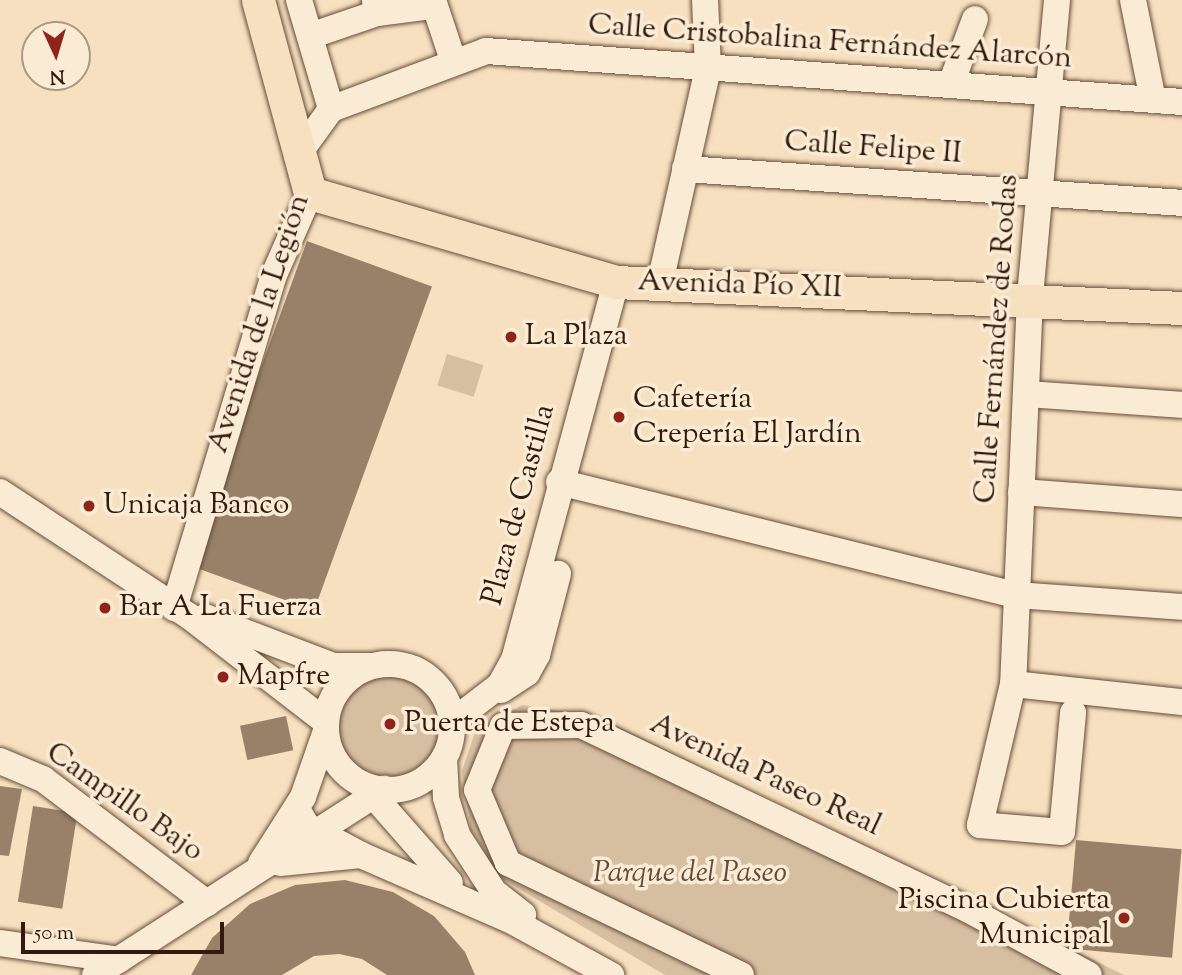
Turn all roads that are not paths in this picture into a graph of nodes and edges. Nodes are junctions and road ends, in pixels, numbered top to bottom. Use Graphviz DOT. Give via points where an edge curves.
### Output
graph roads {
  1 [pos="258,0"];
  2 [pos="299,0"];
  3 [pos="705,0"];
  4 [pos="1057,0"];
  5 [pos="1133,0"];
  6 [pos="432,3"];
  7 [pos="376,7"];
  8 [pos="975,19"];
  9 [pos="310,36"];
  10 [pos="454,63"];
  11 [pos="708,68"];
  12 [pos="951,85"];
  13 [pos="1050,91"];
  14 [pos="1153,100"];
  15 [pos="1182,102"];
  16 [pos="331,109"];
  17 [pos="297,156"];
  18 [pos="685,169"];
  19 [pos="310,193"];
  20 [pos="1040,195"];
  21 [pos="1182,203"];
  22 [pos="616,282"];
  23 [pos="660,283"];
  24 [pos="1030,298"];
  25 [pos="1182,308"];
  26 [pos="1026,394"];
  27 [pos="1182,405"];
  28 [pos="559,482"];
  29 [pos="1021,492"];
  30 [pos="6,503"];
  31 [pos="1182,504"];
  32 [pos="558,574"];
  33 [pos="1016,594"];
  34 [pos="1182,607"];
  35 [pos="181,612"];
  36 [pos="373,666"];
  37 [pos="1013,684"];
  38 [pos="484,699"];
  39 [pos="1182,702"];
  40 [pos="1073,713"];
  41 [pos="452,722"];
  42 [pos="326,726"];
  43 [pos="444,758"];
  44 [pos="0,761"];
  45 [pos="374,790"];
  46 [pos="297,809"];
  47 [pos="452,822"];
  48 [pos="318,832"];
  49 [pos="361,855"];
  50 [pos="421,856"];
  51 [pos="254,874"];
  52 [pos="207,903"];
  53 [pos="489,911"];
  54 [pos="0,943"];
  55 [pos="566,949"];
  56 [pos="119,960"];
  57 [pos="95,975"];
  58 [pos="611,975"];
  59 [pos="741,975"];
  60 [pos="1089,975"];
  1 -- 17 [label="main road, Avenida de la Legión"];
  2 -- 9 [label="street"];
  3 -- 11 [label="street"];
  4 -- 13 [label="street, Calle Fernández de Rodas"];
  5 -- 14 [label="street"];
  6 -- 7 [label="street"];
  6 -- 10 [label="street"];
  7 -- 9 [label="street"];
  8 -- 12 [label="street"];
  9 -- 16 [label="street"];
  10 -- 11 [label="street, Calle Cristobalina Fernández Alarcón" via="486,51"];
  10 -- 16 [label="street, Calle Cristobalina Fernández Alarcón"];
  11 -- 12 [label="street, Calle Cristobalina Fernández Alarcón"];
  11 -- 18 [label="street"];
  12 -- 13 [label="street, Calle Cristobalina Fernández Alarcón"];
  13 -- 14 [label="street, Calle Cristobalina Fernández Alarcón"];
  13 -- 20 [label="street, Calle Fernández de Rodas"];
  14 -- 15 [label="street, Calle Cristobalina Fernández Alarcón"];
  16 -- 17 [label="street"];
  17 -- 19 [label="main road, Avenida de la Legión"];
  18 -- 20 [label="street, Calle Felipe II"];
  18 -- 23 [label="street"];
  19 -- 22 [label="main road, Avenida Pío XII"];
  19 -- 35 [label="street, Avenida de la Legión" via="274,275"];
  20 -- 21 [label="street, Calle Felipe II"];
  20 -- 24 [label="street, Calle Fernández de Rodas"];
  22 -- 23 [label="main road, Avenida Pío XII"];
  22 -- 28 [label="street, Plaza de Castilla"];
  23 -- 24 [label="main road, Avenida Pío XII"];
  24 -- 25 [label="main road, Avenida Pío XII"];
  24 -- 26 [label="street, Calle Fernández de Rodas"];
  26 -- 27 [label="street"];
  26 -- 29 [label="street, Calle Fernández de Rodas"];
  28 -- 33 [label="street"];
  28 -- 38 [label="street, Plaza de Castilla" via="514,660"];
  29 -- 31 [label="street"];
  29 -- 33 [label="street, Calle Fernández de Rodas"];
  30 -- 35 [label="street"];
  32 -- 38 [label="street" via="532,666"];
  33 -- 34 [label="street"];
  33 -- 37 [label="street, Calle Fernández de Rodas"];
  35 -- 36 [label="street" via="214,620 333,666"];
  35 -- 42 [label="street"];
  36 -- 41 [label="street" via="392,664 426,675 439,688"];
  36 -- 42 [label="street" via="338,690"];
  37 -- 39 [label="street"];
  37 -- 40 [label="street, Calle Fernández de Rodas" via="980,825 1062,832"];
  38 -- 41 [label="street, Plaza de Castilla"];
  41 -- 43 [label="street"];
  42 -- 45 [label="street" via="337,762"];
  42 -- 46 [label="street"];
  43 -- 45 [label="street" via="421,781"];
  43 -- 47 [label="street"];
  44 -- 52 [label="street, Campillo Bajo" via="43,779"];
  45 -- 48 [label="street"];
  45 -- 50 [label="street"];
  46 -- 48 [label="street" via="303,823"];
  46 -- 51 [label="street"];
  47 -- 50 [label="street" via="442,850"];
  47 -- 55 [label="street" via="494,892"];
  48 -- 49 [label="street"];
  48 -- 51 [label="street"];
  49 -- 51 [label="street" via="307,857"];
  49 -- 53 [label="street"];
  50 -- 53 [label="street"];
  51 -- 52 [label="street"];
  52 -- 56 [label="street"];
  53 -- 55 [label="street"];
  54 -- 56 [label="street"];
  55 -- 58 [label="street"];
  56 -- 57 [label="street"];
  59 -- 60 [label="street, Avenida Paseo Real" via="508,863 477,790 503,726 581,725 969,910"];
}
